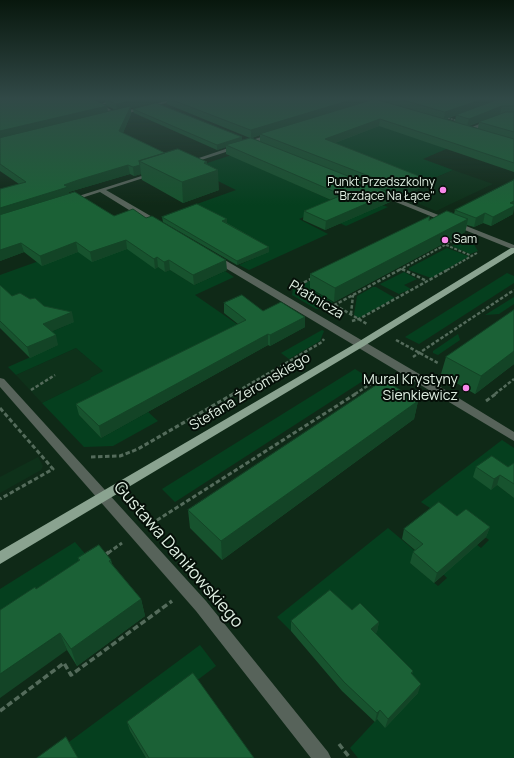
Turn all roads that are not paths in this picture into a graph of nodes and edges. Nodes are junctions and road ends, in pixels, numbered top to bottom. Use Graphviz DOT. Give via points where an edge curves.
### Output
graph roads {
  1 [pos="277,134"];
  2 [pos="245,138"];
  3 [pos="253,142"];
  4 [pos="261,145"];
  5 [pos="184,164"];
  6 [pos="161,171"];
  7 [pos="101,190"];
  8 [pos="374,192"];
  9 [pos="65,202"];
  10 [pos="166,228"];
  11 [pos="514,249"];
  12 [pos="206,252"];
  13 [pos="361,344"];
  14 [pos="0,381"];
  15 [pos="514,437"];
  16 [pos="104,496"];
  17 [pos="0,558"];
  18 [pos="322,758"];
  1 -- 3 [label="street"];
  2 -- 3 [label="street"];
  3 -- 4 [label="street"];
  3 -- 5 [label="street"];
  6 -- 7 [label="street"];
  7 -- 9 [label="street"];
  7 -- 10 [label="street"];
  8 -- 11 [label="street"];
  11 -- 13 [label="main road, Stefana Żeromskiego"];
  12 -- 13 [label="street, Płatnicza"];
  13 -- 15 [label="street, Płatnicza"];
  13 -- 16 [label="main road, Stefana Żeromskiego"];
  14 -- 16 [label="street, Gustawa Daniłowskiego"];
  16 -- 17 [label="main road, Stefana Żeromskiego"];
  16 -- 18 [label="street, Gustawa Daniłowskiego" via="200,606"];
}
